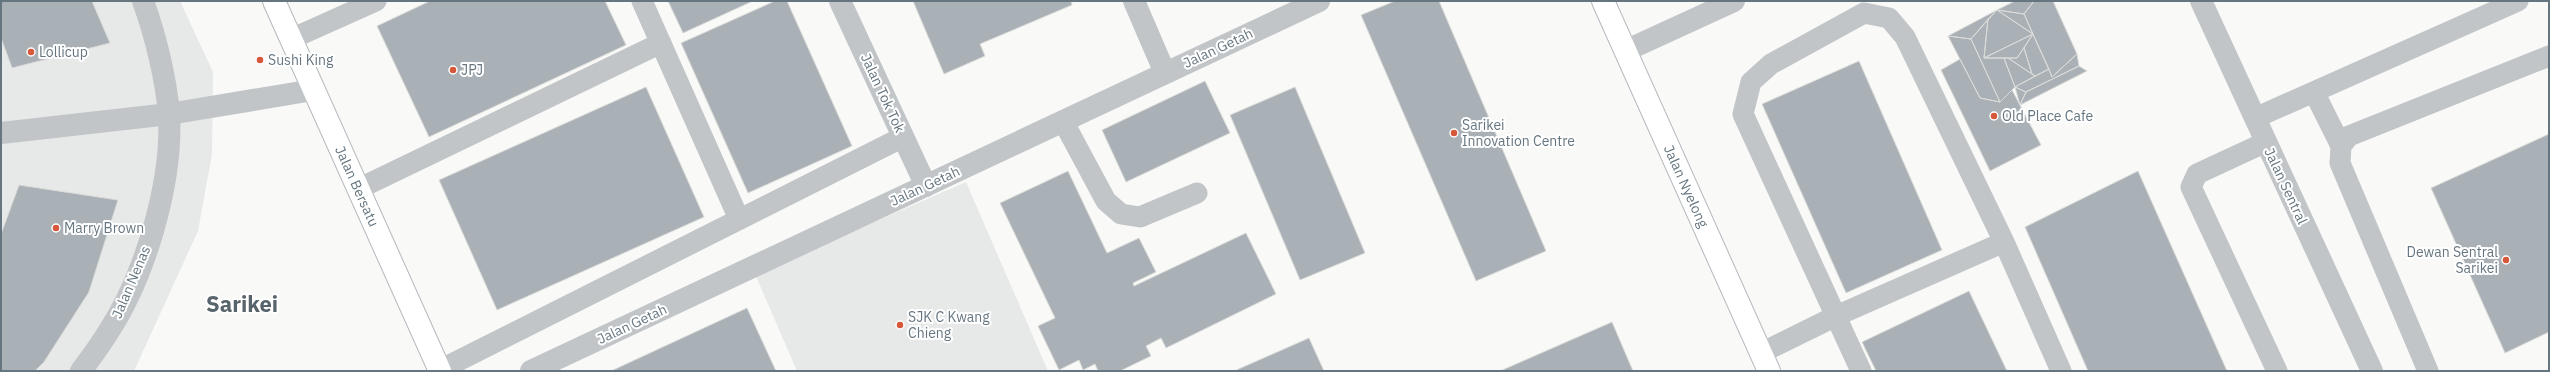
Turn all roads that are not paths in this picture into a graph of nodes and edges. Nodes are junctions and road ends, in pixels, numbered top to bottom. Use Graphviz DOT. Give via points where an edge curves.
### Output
graph roads {
  1 [pos="143,1"];
  2 [pos="274,1"];
  3 [pos="376,1"];
  4 [pos="642,1"];
  5 [pos="840,1"];
  6 [pos="1134,1"];
  7 [pos="1319,1"];
  8 [pos="1603,1"];
  9 [pos="1734,1"];
  10 [pos="2201,1"];
  11 [pos="2518,1"];
  12 [pos="291,39"];
  13 [pos="661,43"];
  14 [pos="1625,52"];
  15 [pos="2549,56"];
  16 [pos="1165,73"];
  17 [pos="313,90"];
  18 [pos="2314,92"];
  19 [pos="169,114"];
  20 [pos="2255,118"];
  21 [pos="1063,121"];
  22 [pos="1,129"];
  23 [pos="2,134"];
  24 [pos="903,136"];
  25 [pos="1,138"];
  26 [pos="2266,142"];
  27 [pos="2341,146"];
  28 [pos="926,186"];
  29 [pos="358,189"];
  30 [pos="1197,193"];
  31 [pos="739,219"];
  32 [pos="2004,242"];
  33 [pos="1836,316"];
  34 [pos="1765,362"];
  35 [pos="440,370"];
  36 [pos="81,371"];
  37 [pos="532,371"];
  38 [pos="1861,371"];
  39 [pos="2061,371"];
  40 [pos="2277,371"];
  41 [pos="2372,371"];
  42 [pos="2428,371"];
  1 -- 19 [label="street, Jalan Nenas" via="159,58"];
  2 -- 12 [label="main road, Jalan Bersatu"];
  3 -- 12 [label="lane"];
  4 -- 13 [label="lane"];
  5 -- 24 [label="street, Jalan Tok Tok"];
  6 -- 16 [label="street"];
  7 -- 16 [label="street, Jalan Getah"];
  8 -- 14 [label="main road, Jalan Nyelong"];
  9 -- 14 [label="street"];
  10 -- 20 [label="street, Jalan Sentral"];
  11 -- 18 [label="lane"];
  12 -- 17 [label="main road, Jalan Bersatu"];
  13 -- 29 [label="lane"];
  13 -- 31 [label="lane"];
  14 -- 34 [label="main road, Jalan Nyelong"];
  15 -- 27 [label="lane" via="2349,136"];
  16 -- 21 [label="street, Jalan Getah"];
  17 -- 19 [label="street"];
  17 -- 29 [label="main road, Jalan Bersatu"];
  18 -- 20 [label="lane"];
  18 -- 27 [label="lane"];
  19 -- 23 [label="street"];
  19 -- 36 [label="street, Jalan Nenas" via="168,159 147,247 130,292 112,326"];
  20 -- 26 [label="street, Jalan Sentral"];
  21 -- 28 [label="street, Jalan Getah"];
  21 -- 30 [label="lane" via="1106,201 1121,214 1140,217"];
  22 -- 23 [label="street"];
  23 -- 25 [label="street"];
  24 -- 28 [label="street, Jalan Tok Tok"];
  24 -- 31 [label="lane"];
  26 -- 40 [label="lane" via="2197,174 2191,187"];
  26 -- 41 [label="street, Jalan Sentral"];
  27 -- 42 [label="lane" via="2340,163"];
  28 -- 37 [label="street, Jalan Getah"];
  29 -- 35 [label="main road, Jalan Bersatu"];
  31 -- 35 [label="lane"];
  32 -- 33 [label="lane"];
  32 -- 33 [label="lane" via="1905,37 1888,18 1864,13 1771,64 1751,82 1744,114"];
  32 -- 39 [label="lane"];
  33 -- 34 [label="lane"];
  33 -- 38 [label="lane"];
}
